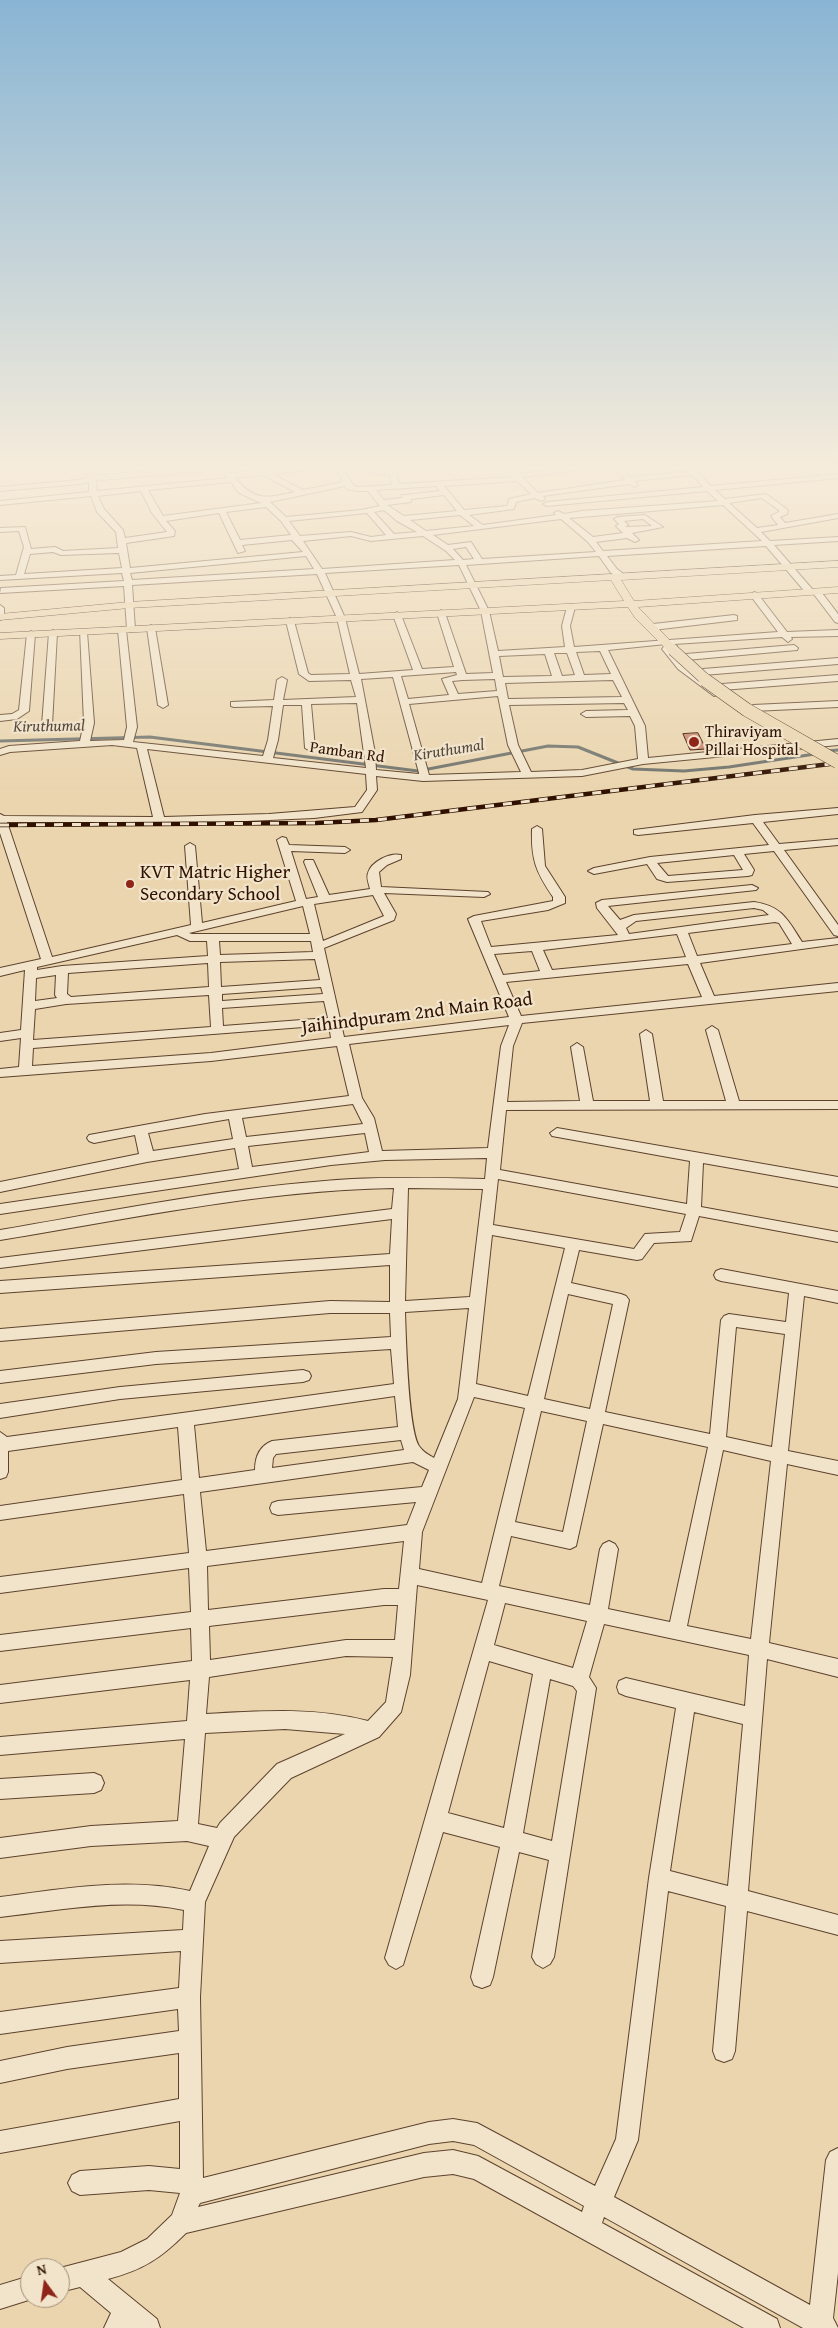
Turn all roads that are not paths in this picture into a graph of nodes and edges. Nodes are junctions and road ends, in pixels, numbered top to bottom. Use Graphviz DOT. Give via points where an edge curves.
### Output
graph roads {
  1 [pos="55,575"];
  2 [pos="127,575"];
  3 [pos="266,575"];
  4 [pos="322,575"];
  5 [pos="468,575"];
  6 [pos="617,575"];
  7 [pos="625,575"];
  8 [pos="796,575"];
  9 [pos="19,577"];
  10 [pos="2,578"];
  11 [pos="128,584"];
  12 [pos="474,585"];
  13 [pos="838,590"];
  14 [pos="813,592"];
  15 [pos="0,593"];
  16 [pos="331,594"];
  17 [pos="754,596"];
  18 [pos="635,603"];
  19 [pos="129,605"];
  20 [pos="571,607"];
  21 [pos="0,608"];
  22 [pos="484,611"];
  23 [pos="441,613"];
  24 [pos="397,616"];
  25 [pos="0,617"];
  26 [pos="341,618"];
  27 [pos="734,618"];
  28 [pos="838,620"];
  29 [pos="290,621"];
  30 [pos="651,626"];
  31 [pos="151,628"];
  32 [pos="127,629"];
  33 [pos="83,632"];
  34 [pos="53,633"];
  35 [pos="838,633"];
  36 [pos="31,634"];
  37 [pos="785,634"];
  38 [pos="0,636"];
  39 [pos="669,645"];
  40 [pos="603,648"];
  41 [pos="794,648"];
  42 [pos="571,650"];
  43 [pos="549,651"];
  44 [pos="494,654"];
  45 [pos="686,656"];
  46 [pos="838,661"];
  47 [pos="803,663"];
  48 [pos="418,671"];
  49 [pos="703,672"];
  50 [pos="396,673"];
  51 [pos="461,673"];
  52 [pos="356,677"];
  53 [pos="617,677"];
  54 [pos="580,678"];
  55 [pos="838,678"];
  56 [pos="282,680"];
  57 [pos="560,682"];
  58 [pos="722,687"];
  59 [pos="501,688"];
  60 [pos="454,697"];
  61 [pos="361,700"];
  62 [pos="629,700"];
  63 [pos="306,702"];
  64 [pos="404,702"];
  65 [pos="234,704"];
  66 [pos="276,704"];
  67 [pos="838,704"];
  68 [pos="163,705"];
  69 [pos="753,708"];
  70 [pos="634,713"];
  71 [pos="586,714"];
  72 [pos="0,718"];
  73 [pos="47,725"];
  74 [pos="86,739"];
  75 [pos="129,739"];
  76 [pos="838,742"];
  77 [pos="818,743"];
  78 [pos="141,744"];
  79 [pos="796,745"];
  80 [pos="310,748"];
  81 [pos="0,752"];
  82 [pos="269,755"];
  83 [pos="638,762"];
  84 [pos="838,762"];
  85 [pos="370,768"];
  86 [pos="423,773"];
  87 [pos="528,776"];
  88 [pos="838,810"];
  89 [pos="0,818"];
  90 [pos="755,818"];
  91 [pos="159,819"];
  92 [pos="537,829"];
  93 [pos="638,832"];
  94 [pos="4,842"];
  95 [pos="838,842"];
  96 [pos="190,846"];
  97 [pos="775,848"];
  98 [pos="345,850"];
  99 [pos="737,851"];
  100 [pos="397,857"];
  101 [pos="650,860"];
  102 [pos="309,862"];
  103 [pos="594,871"];
  104 [pos="752,888"];
  105 [pos="377,891"];
  106 [pos="484,894"];
  107 [pos="661,897"];
  108 [pos="325,899"];
  109 [pos="305,902"];
  110 [pos="669,915"];
  111 [pos="780,919"];
  112 [pos="197,927"];
  113 [pos="681,930"];
  114 [pos="178,931"];
  115 [pos="623,933"];
  116 [pos="838,933"];
  117 [pos="213,937"];
  118 [pos="838,941"];
  119 [pos="799,946"];
  120 [pos="317,947"];
  121 [pos="536,947"];
  122 [pos="486,951"];
  123 [pos="214,959"];
  124 [pos="694,960"];
  125 [pos="48,961"];
  126 [pos="31,970"];
  127 [pos="62,970"];
  128 [pos="0,972"];
  129 [pos="548,975"];
  130 [pos="499,979"];
  131 [pos="325,983"];
  132 [pos="838,987"];
  133 [pos="215,991"];
  134 [pos="329,997"];
  135 [pos="709,999"];
  136 [pos="66,1000"];
  137 [pos="216,1005"];
  138 [pos="30,1006"];
  139 [pos="518,1020"];
  140 [pos="335,1021"];
  141 [pos="217,1030"];
  142 [pos="712,1030"];
  143 [pos="646,1034"];
  144 [pos="0,1037"];
  145 [pos="28,1038"];
  146 [pos="340,1042"];
  147 [pos="577,1048"];
  148 [pos="25,1070"];
  149 [pos="0,1073"];
  150 [pos="356,1099"];
  151 [pos="586,1105"];
  152 [pos="658,1105"];
  153 [pos="734,1105"];
  154 [pos="838,1105"];
  155 [pos="500,1106"];
  156 [pos="235,1114"];
  157 [pos="370,1128"];
  158 [pos="141,1130"];
  159 [pos="556,1133"];
  160 [pos="94,1138"];
  161 [pos="240,1142"];
  162 [pos="494,1153"];
  163 [pos="386,1155"];
  164 [pos="697,1156"];
  165 [pos="146,1157"];
  166 [pos="246,1172"];
  167 [pos="492,1178"];
  168 [pos="395,1182"];
  169 [pos="838,1182"];
  170 [pos="0,1187"];
  171 [pos="0,1209"];
  172 [pos="694,1210"];
  173 [pos="394,1214"];
  174 [pos="486,1229"];
  175 [pos="0,1235"];
  176 [pos="838,1237"];
  177 [pos="573,1244"];
  178 [pos="392,1259"];
  179 [pos="0,1263"];
  180 [pos="721,1275"];
  181 [pos="564,1287"];
  182 [pos="0,1288"];
  183 [pos="797,1289"];
  184 [pos="838,1296"];
  185 [pos="477,1302"];
  186 [pos="390,1308"];
  187 [pos="793,1330"];
  188 [pos="0,1335"];
  189 [pos="391,1344"];
  190 [pos="303,1376"];
  191 [pos="0,1377"];
  192 [pos="397,1390"];
  193 [pos="467,1390"];
  194 [pos="535,1403"];
  195 [pos="0,1411"];
  196 [pos="595,1416"];
  197 [pos="185,1419"];
  198 [pos="402,1434"];
  199 [pos="0,1439"];
  200 [pos="717,1441"];
  201 [pos="0,1445"];
  202 [pos="780,1454"];
  203 [pos="407,1456"];
  204 [pos="439,1466"];
  205 [pos="838,1468"];
  206 [pos="0,1472"];
  207 [pos="264,1476"];
  208 [pos="191,1486"];
  209 [pos="428,1494"];
  210 [pos="278,1508"];
  211 [pos="0,1513"];
  212 [pos="505,1527"];
  213 [pos="403,1534"];
  214 [pos="609,1549"];
  215 [pos="198,1560"];
  216 [pos="409,1576"];
  217 [pos="0,1585"];
  218 [pos="494,1593"];
  219 [pos="396,1597"];
  220 [pos="597,1615"];
  221 [pos="200,1620"];
  222 [pos="678,1632"];
  223 [pos="0,1643"];
  224 [pos="389,1648"];
  225 [pos="759,1649"];
  226 [pos="484,1651"];
  227 [pos="544,1668"];
  228 [pos="838,1668"];
  229 [pos="201,1670"];
  230 [pos="579,1679"];
  231 [pos="626,1688"];
  232 [pos="0,1694"];
  233 [pos="686,1701"];
  234 [pos="753,1717"];
  235 [pos="196,1726"];
  236 [pos="372,1731"];
  237 [pos="0,1746"];
  238 [pos="94,1783"];
  239 [pos="0,1789"];
  240 [pos="436,1820"];
  241 [pos="208,1836"];
  242 [pos="512,1839"];
  243 [pos="0,1848"];
  244 [pos="560,1853"];
  245 [pos="659,1878"];
  246 [pos="737,1898"];
  247 [pos="181,1899"];
  248 [pos="0,1907"];
  249 [pos="838,1925"];
  250 [pos="193,1940"];
  251 [pos="0,1952"];
  252 [pos="543,1957"];
  253 [pos="396,1958"];
  254 [pos="482,1977"];
  255 [pos="171,2000"];
  256 [pos="0,2023"];
  257 [pos="171,2044"];
  258 [pos="724,2051"];
  259 [pos="0,2072"];
  260 [pos="174,2111"];
  261 [pos="0,2142"];
  262 [pos="838,2160"];
  263 [pos="80,2183"];
  264 [pos="192,2188"];
  265 [pos="598,2200"];
  266 [pos="180,2223"];
  267 [pos="588,2229"];
  268 [pos="71,2277"];
  269 [pos="20,2291"];
  270 [pos="0,2297"];
  271 [pos="121,2319"];
  272 [pos="823,2327"];
  273 [pos="148,2328"];
  274 [pos="768,2328"];
  1 -- 9 [label="street"];
  2 -- 11 [label="street"];
  3 -- 11 [label="street"];
  4 -- 16 [label="street"];
  5 -- 12 [label="street"];
  6 -- 7 [label="main road"];
  6 -- 12 [label="main road"];
  6 -- 18 [label="main road"];
  8 -- 14 [label="street"];
  9 -- 10 [label="street"];
  10 -- 15 [label="street"];
  11 -- 15 [label="street"];
  11 -- 19 [label="street"];
  12 -- 16 [label="main road"];
  12 -- 22 [label="street"];
  13 -- 14 [label="main road"];
  14 -- 17 [label="main road"];
  14 -- 28 [label="street"];
  16 -- 19 [label="main road"];
  16 -- 26 [label="street"];
  17 -- 18 [label="main road"];
  17 -- 37 [label="street"];
  18 -- 20 [label="main road"];
  18 -- 30 [label="main road" via="639,616"];
  19 -- 25 [label="main road"];
  19 -- 32 [label="street"];
  20 -- 22 [label="main road"];
  20 -- 42 [label="street" via="566,626"];
  21 -- 25 [label="street"];
  22 -- 23 [label="main road"];
  22 -- 44 [label="street"];
  23 -- 24 [label="main road"];
  23 -- 51 [label="street"];
  24 -- 26 [label="main road"];
  24 -- 48 [label="street"];
  26 -- 29 [label="main road"];
  26 -- 52 [label="street"];
  27 -- 30 [label="street"];
  29 -- 31 [label="main road"];
  29 -- 52 [label="street" via="306,677"];
  30 -- 39 [label="main road"];
  31 -- 32 [label="main road"];
  31 -- 68 [label="street"];
  32 -- 33 [label="main road"];
  32 -- 75 [label="street"];
  33 -- 34 [label="main road"];
  33 -- 74 [label="street"];
  34 -- 36 [label="main road"];
  34 -- 73 [label="street"];
  35 -- 37 [label="street"];
  36 -- 38 [label="main road"];
  36 -- 72 [label="street" via="24,711 14,717"];
  37 -- 39 [label="street"];
  37 -- 41 [label="street"];
  39 -- 40 [label="street"];
  39 -- 45 [label="street"];
  39 -- 79 [label="street" via="667,651 699,683"];
  39 -- 84 [label="main road, bridge" via="703,678 747,710"];
  40 -- 42 [label="street"];
  40 -- 53 [label="street"];
  41 -- 45 [label="street"];
  41 -- 47 [label="street"];
  42 -- 43 [label="street"];
  42 -- 54 [label="street"];
  43 -- 44 [label="street"];
  43 -- 57 [label="street"];
  44 -- 59 [label="street"];
  45 -- 49 [label="street"];
  46 -- 47 [label="street"];
  47 -- 49 [label="street"];
  48 -- 50 [label="street"];
  48 -- 51 [label="street"];
  49 -- 58 [label="street"];
  50 -- 52 [label="street"];
  50 -- 64 [label="street"];
  51 -- 59 [label="street"];
  51 -- 60 [label="street" via="447,679"];
  52 -- 61 [label="street"];
  53 -- 54 [label="street"];
  53 -- 62 [label="street"];
  54 -- 57 [label="street"];
  55 -- 58 [label="street"];
  56 -- 66 [label="street"];
  57 -- 59 [label="street"];
  58 -- 69 [label="street"];
  59 -- 60 [label="street"];
  59 -- 62 [label="street"];
  59 -- 87 [label="street" via="517,752"];
  60 -- 64 [label="street"];
  61 -- 63 [label="street"];
  61 -- 85 [label="street"];
  62 -- 70 [label="street"];
  63 -- 66 [label="street"];
  63 -- 80 [label="street"];
  64 -- 86 [label="street"];
  65 -- 66 [label="street"];
  66 -- 82 [label="street" via="275,736"];
  67 -- 69 [label="street"];
  69 -- 77 [label="street"];
  70 -- 71 [label="street"];
  70 -- 83 [label="street" via="640,726"];
  74 -- 75 [label="street, Pamban Rd"];
  74 -- 81 [label="street, Pamban Rd"];
  75 -- 78 [label="street, Pamban Rd"];
  76 -- 77 [label="street, Pamban Rd"];
  77 -- 79 [label="street, Pamban Rd"];
  78 -- 82 [label="street, Pamban Rd"];
  78 -- 91 [label="street"];
  79 -- 83 [label="street, Pamban Rd"];
  82 -- 85 [label="street, Pamban Rd"];
  83 -- 87 [label="street, Pamban Rd" via="582,773"];
  85 -- 86 [label="street, Pamban Rd"];
  85 -- 91 [label="street" via="372,790 358,810 301,816"];
  86 -- 87 [label="street, Pamban Rd"];
  88 -- 90 [label="street"];
  89 -- 91 [label="street"];
  89 -- 94 [label="street"];
  90 -- 93 [label="street"];
  90 -- 97 [label="street"];
  92 -- 122 [label="street" via="539,867 559,897 559,903 474,919"];
  94 -- 125 [label="street"];
  95 -- 97 [label="street"];
  96 -- 112 [label="street"];
  97 -- 99 [label="street"];
  97 -- 116 [label="street"];
  98 -- 109 [label="street" via="283,844"];
  99 -- 101 [label="street"];
  99 -- 101 [label="street" via="748,873 667,879 661,877"];
  100 -- 105 [label="street" via="374,869 372,874"];
  101 -- 103 [label="street"];
  102 -- 108 [label="street"];
  104 -- 107 [label="street"];
  105 -- 106 [label="street"];
  105 -- 108 [label="street"];
  105 -- 120 [label="street" via="390,918"];
  107 -- 110 [label="street"];
  107 -- 115 [label="street" via="602,903"];
  108 -- 109 [label="street"];
  109 -- 112 [label="street"];
  109 -- 120 [label="street"];
  110 -- 111 [label="street" via="754,905 767,907"];
  110 -- 115 [label="street" via="634,918 624,922"];
  111 -- 113 [label="street"];
  111 -- 119 [label="street"];
  112 -- 114 [label="street"];
  113 -- 115 [label="street"];
  113 -- 124 [label="street"];
  114 -- 117 [label="street" via="190,938"];
  114 -- 125 [label="street"];
  115 -- 121 [label="street"];
  117 -- 120 [label="street"];
  117 -- 123 [label="street"];
  118 -- 119 [label="street"];
  119 -- 124 [label="street"];
  120 -- 123 [label="street"];
  120 -- 131 [label="street"];
  121 -- 122 [label="street"];
  121 -- 129 [label="street"];
  122 -- 130 [label="street"];
  123 -- 127 [label="street"];
  123 -- 133 [label="street"];
  124 -- 129 [label="street"];
  124 -- 135 [label="street" via="698,978"];
  125 -- 126 [label="street"];
  126 -- 127 [label="street"];
  126 -- 128 [label="street"];
  126 -- 138 [label="street"];
  127 -- 136 [label="street" via="61,995"];
  129 -- 130 [label="street"];
  130 -- 139 [label="street"];
  131 -- 133 [label="street"];
  131 -- 134 [label="street"];
  132 -- 135 [label="street, Jaihindpuram 2nd Main Road"];
  133 -- 136 [label="street"];
  133 -- 137 [label="street"];
  134 -- 137 [label="street"];
  134 -- 140 [label="street"];
  135 -- 139 [label="street, Jaihindpuram 2nd Main Road"];
  136 -- 138 [label="street"];
  137 -- 141 [label="street"];
  138 -- 145 [label="street"];
  139 -- 146 [label="street, Jaihindpuram 2nd Main Road"];
  139 -- 155 [label="street" via="507,1046"];
  140 -- 141 [label="street"];
  140 -- 146 [label="street"];
  141 -- 145 [label="street"];
  142 -- 153 [label="street"];
  143 -- 152 [label="street"];
  144 -- 145 [label="street"];
  145 -- 148 [label="street"];
  146 -- 148 [label="street, Jaihindpuram 2nd Main Road" via="211,1057"];
  146 -- 150 [label="street"];
  147 -- 151 [label="street"];
  148 -- 149 [label="street, Jaihindpuram 2nd Main Road"];
  150 -- 156 [label="street"];
  150 -- 157 [label="street"];
  151 -- 152 [label="street"];
  151 -- 155 [label="street"];
  152 -- 153 [label="street"];
  153 -- 154 [label="street"];
  155 -- 162 [label="street"];
  156 -- 158 [label="street"];
  156 -- 161 [label="street"];
  157 -- 161 [label="street"];
  157 -- 163 [label="street"];
  158 -- 160 [label="street"];
  158 -- 165 [label="street"];
  159 -- 164 [label="street"];
  161 -- 165 [label="street"];
  161 -- 166 [label="street"];
  162 -- 163 [label="street"];
  162 -- 167 [label="street"];
  163 -- 166 [label="street"];
  164 -- 169 [label="street"];
  164 -- 172 [label="street"];
  165 -- 170 [label="street"];
  166 -- 171 [label="street"];
  167 -- 168 [label="street"];
  167 -- 172 [label="street"];
  167 -- 174 [label="street"];
  168 -- 173 [label="street"];
  168 -- 175 [label="street" via="331,1186 188,1205"];
  172 -- 176 [label="street"];
  172 -- 177 [label="street" via="686,1237 650,1238 637,1255"];
  173 -- 178 [label="street"];
  173 -- 179 [label="street"];
  174 -- 177 [label="street"];
  174 -- 185 [label="street"];
  177 -- 181 [label="street"];
  178 -- 182 [label="street"];
  178 -- 186 [label="street"];
  180 -- 183 [label="street"];
  181 -- 194 [label="street"];
  181 -- 196 [label="street" via="621,1300"];
  183 -- 184 [label="street"];
  183 -- 187 [label="street"];
  185 -- 186 [label="street"];
  185 -- 193 [label="street"];
  186 -- 188 [label="street" via="330,1307"];
  186 -- 189 [label="street"];
  187 -- 200 [label="street" via="729,1320"];
  187 -- 202 [label="street"];
  189 -- 191 [label="street" via="156,1358"];
  189 -- 192 [label="street"];
  190 -- 195 [label="street" via="120,1394"];
  192 -- 197 [label="street"];
  192 -- 198 [label="street"];
  193 -- 194 [label="street"];
  193 -- 204 [label="street"];
  194 -- 196 [label="street"];
  194 -- 212 [label="street"];
  196 -- 200 [label="street"];
  196 -- 212 [label="street" via="570,1541"];
  197 -- 201 [label="street"];
  197 -- 208 [label="street"];
  198 -- 203 [label="street" via="410,1447"];
  198 -- 207 [label="street" via="272,1448 263,1460"];
  199 -- 201 [label="street"];
  200 -- 202 [label="street"];
  200 -- 222 [label="street"];
  201 -- 206 [label="street"];
  202 -- 205 [label="street"];
  202 -- 225 [label="street"];
  203 -- 204 [label="street"];
  203 -- 207 [label="street"];
  204 -- 209 [label="street"];
  207 -- 208 [label="street"];
  208 -- 211 [label="street"];
  208 -- 215 [label="street"];
  209 -- 210 [label="street"];
  209 -- 213 [label="street"];
  212 -- 218 [label="street"];
  213 -- 215 [label="street"];
  213 -- 216 [label="street"];
  214 -- 220 [label="street"];
  215 -- 217 [label="street"];
  215 -- 221 [label="street"];
  216 -- 218 [label="street"];
  216 -- 219 [label="street"];
  218 -- 220 [label="street"];
  218 -- 226 [label="street"];
  219 -- 221 [label="street"];
  219 -- 224 [label="street"];
  220 -- 222 [label="street"];
  220 -- 230 [label="street"];
  221 -- 223 [label="street"];
  221 -- 229 [label="street"];
  222 -- 225 [label="street"];
  224 -- 229 [label="street" via="346,1648"];
  224 -- 236 [label="street" via="401,1675 394,1706"];
  225 -- 228 [label="street"];
  225 -- 234 [label="street"];
  226 -- 227 [label="street"];
  226 -- 240 [label="street"];
  227 -- 230 [label="street"];
  227 -- 242 [label="street"];
  229 -- 232 [label="street"];
  229 -- 235 [label="street"];
  230 -- 244 [label="street" via="585,1683 587,1696"];
  231 -- 233 [label="street"];
  233 -- 234 [label="street"];
  233 -- 245 [label="street"];
  234 -- 246 [label="street"];
  235 -- 236 [label="street" via="305,1720 346,1724"];
  235 -- 237 [label="street"];
  235 -- 241 [label="street"];
  236 -- 241 [label="street" via="284,1771 228,1830"];
  238 -- 239 [label="street"];
  240 -- 242 [label="street"];
  240 -- 253 [label="street"];
  241 -- 243 [label="street" via="91,1836"];
  241 -- 247 [label="street"];
  242 -- 244 [label="street"];
  242 -- 254 [label="street"];
  244 -- 252 [label="street"];
  245 -- 246 [label="street"];
  245 -- 265 [label="street" via="626,2140"];
  246 -- 249 [label="street"];
  246 -- 258 [label="street"];
  247 -- 248 [label="street" via="101,1896"];
  247 -- 250 [label="street"];
  250 -- 251 [label="street"];
  250 -- 255 [label="street"];
  255 -- 256 [label="street"];
  255 -- 257 [label="street"];
  257 -- 259 [label="street" via="67,2058"];
  257 -- 260 [label="street"];
  260 -- 261 [label="street"];
  260 -- 264 [label="street"];
  262 -- 272 [label="street"];
  263 -- 264 [label="street" via="156,2180"];
  264 -- 265 [label="street" via="429,2132 453,2130 477,2134"];
  264 -- 266 [label="street"];
  265 -- 267 [label="street"];
  265 -- 272 [label="street"];
  266 -- 267 [label="street" via="424,2165 453,2162 478,2168"];
  266 -- 268 [label="street" via="155,2247 124,2263"];
  267 -- 274 [label="street"];
  268 -- 271 [label="street"];
  269 -- 270 [label="street"];
  271 -- 273 [label="street"];
}
